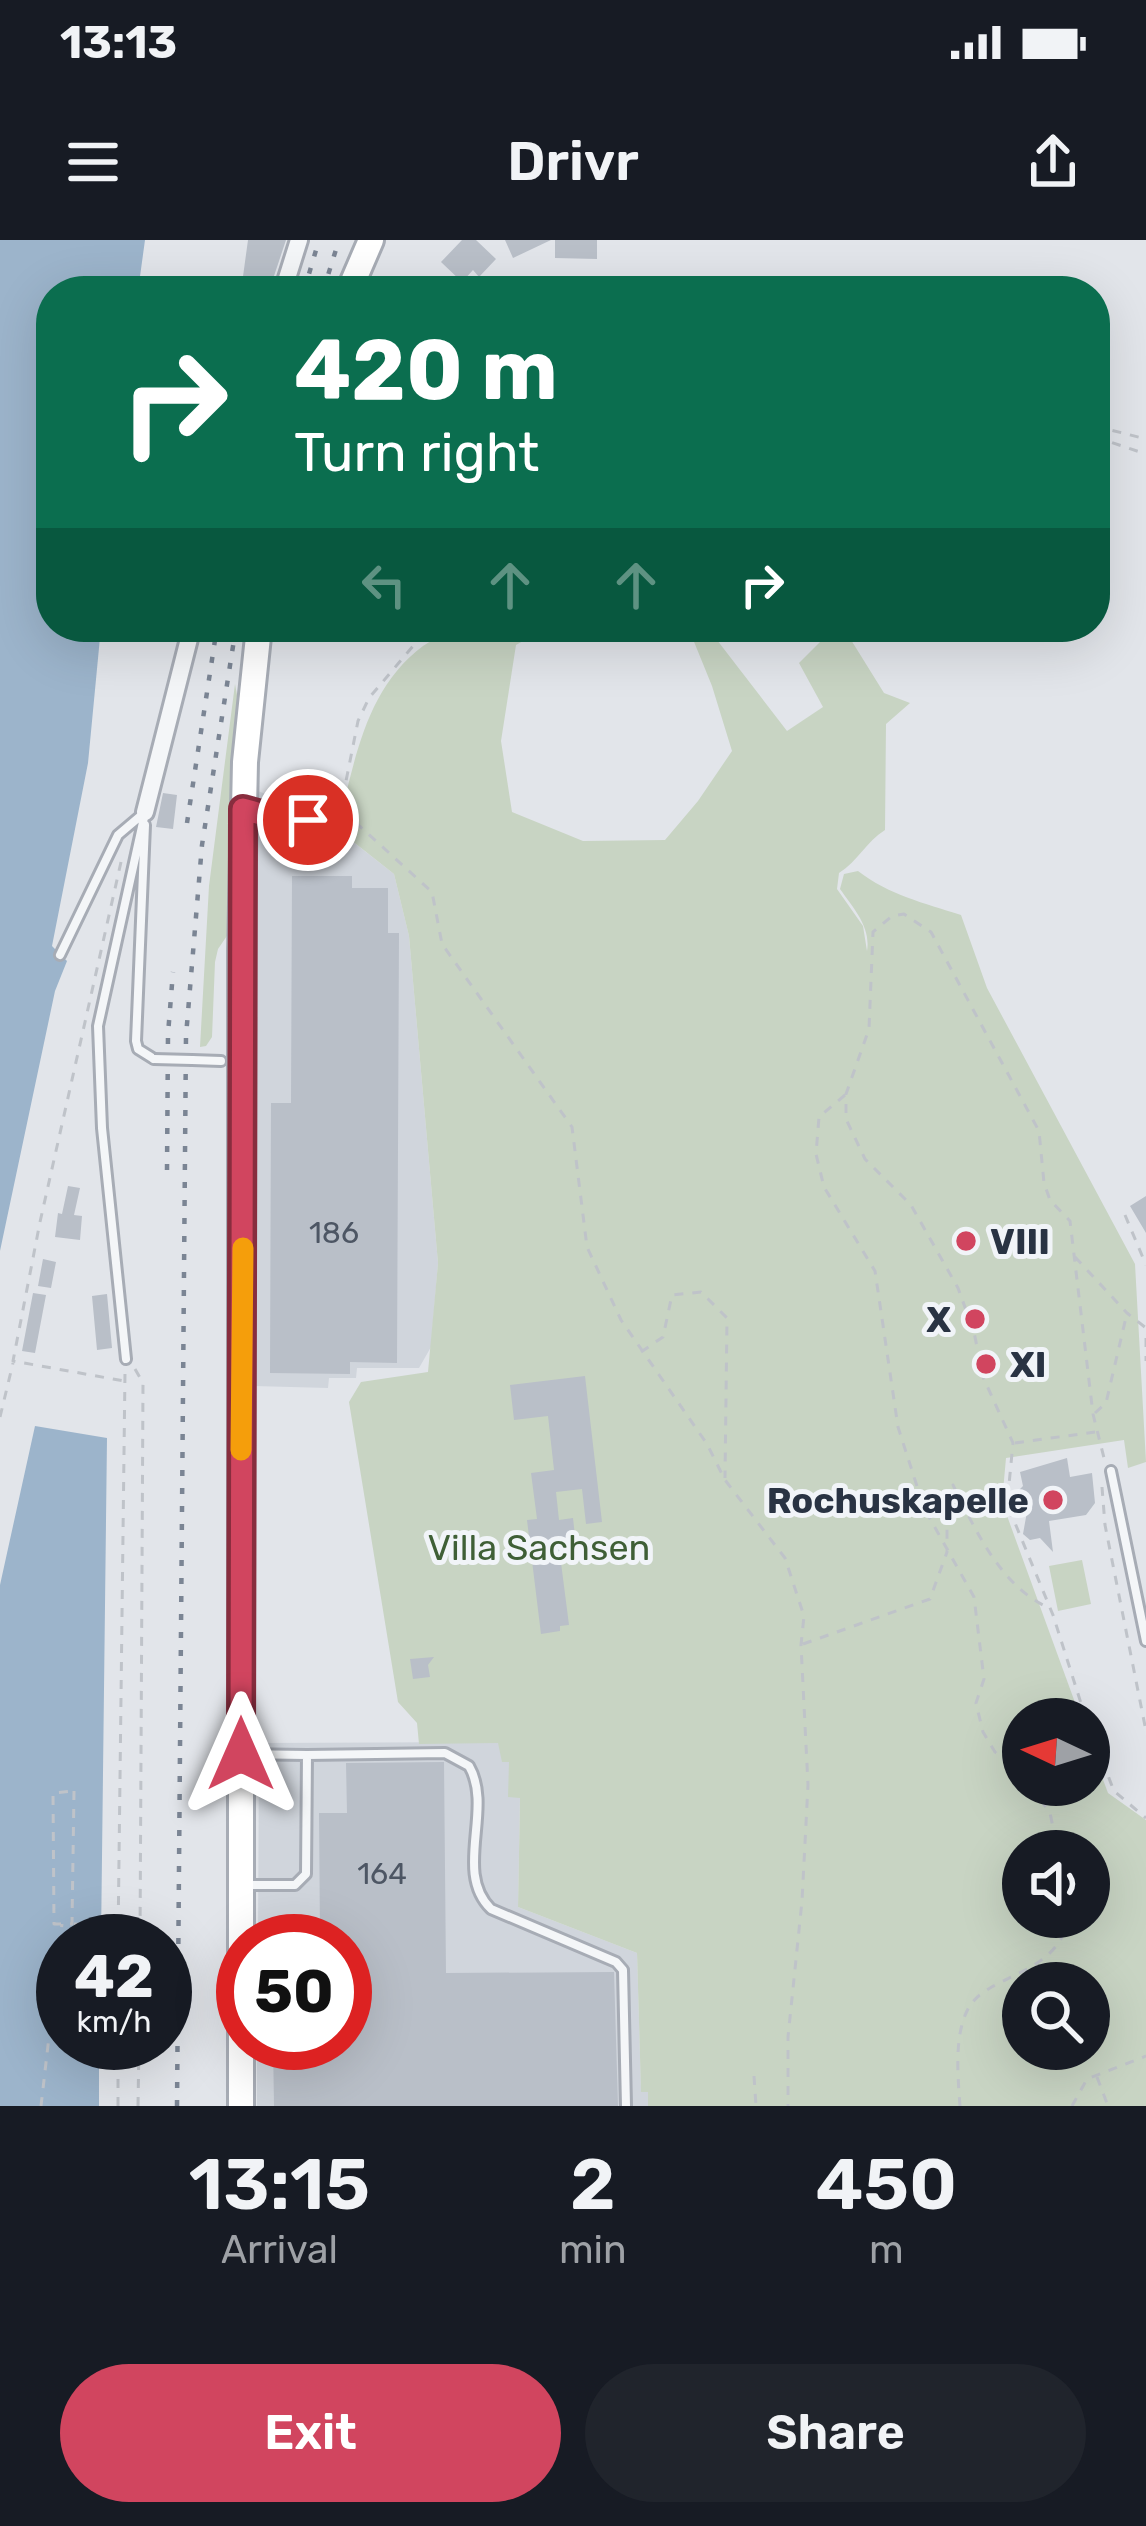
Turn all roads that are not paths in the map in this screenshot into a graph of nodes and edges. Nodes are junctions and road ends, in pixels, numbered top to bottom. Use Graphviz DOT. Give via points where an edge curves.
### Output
graph roads {
  1 [pos="299,240"];
  2 [pos="371,240"];
  3 [pos="288,276"];
  4 [pos="355,276"];
  5 [pos="188,642"];
  6 [pos="257,642"];
  7 [pos="243,809"];
  8 [pos="145,812"];
  9 [pos="308,820"];
  10 [pos="60,955"];
  11 [pos="220,1061"];
  12 [pos="126,1358"];
  13 [pos="1111,1471"];
  14 [pos="1146,1641"];
  15 [pos="241,1754"];
  16 [pos="307,1755"];
  17 [pos="241,1886"];
  18 [pos="241,2106"];
  19 [pos="626,2106"];
  1 -- 3 [label="street"];
  2 -- 4 [label="main road"];
  5 -- 8 [label="street"];
  6 -- 7 [label="main road"];
  7 -- 9 [label="lane"];
  7 -- 15 [label="main road"];
  8 -- 10 [label="lane" via="118,835"];
  8 -- 11 [label="lane, bridge" via="136,1041 154,1058"];
  8 -- 12 [label="lane" via="98,1026"];
  13 -- 14 [label="lane"];
  15 -- 16 [label="lane"];
  15 -- 17 [label="main road"];
  16 -- 17 [label="lane" via="306,1874 295,1885"];
  16 -- 19 [label="lane" via="445,1753 469,1766 482,1900 623,1970"];
  17 -- 18 [label="main road"];
}
